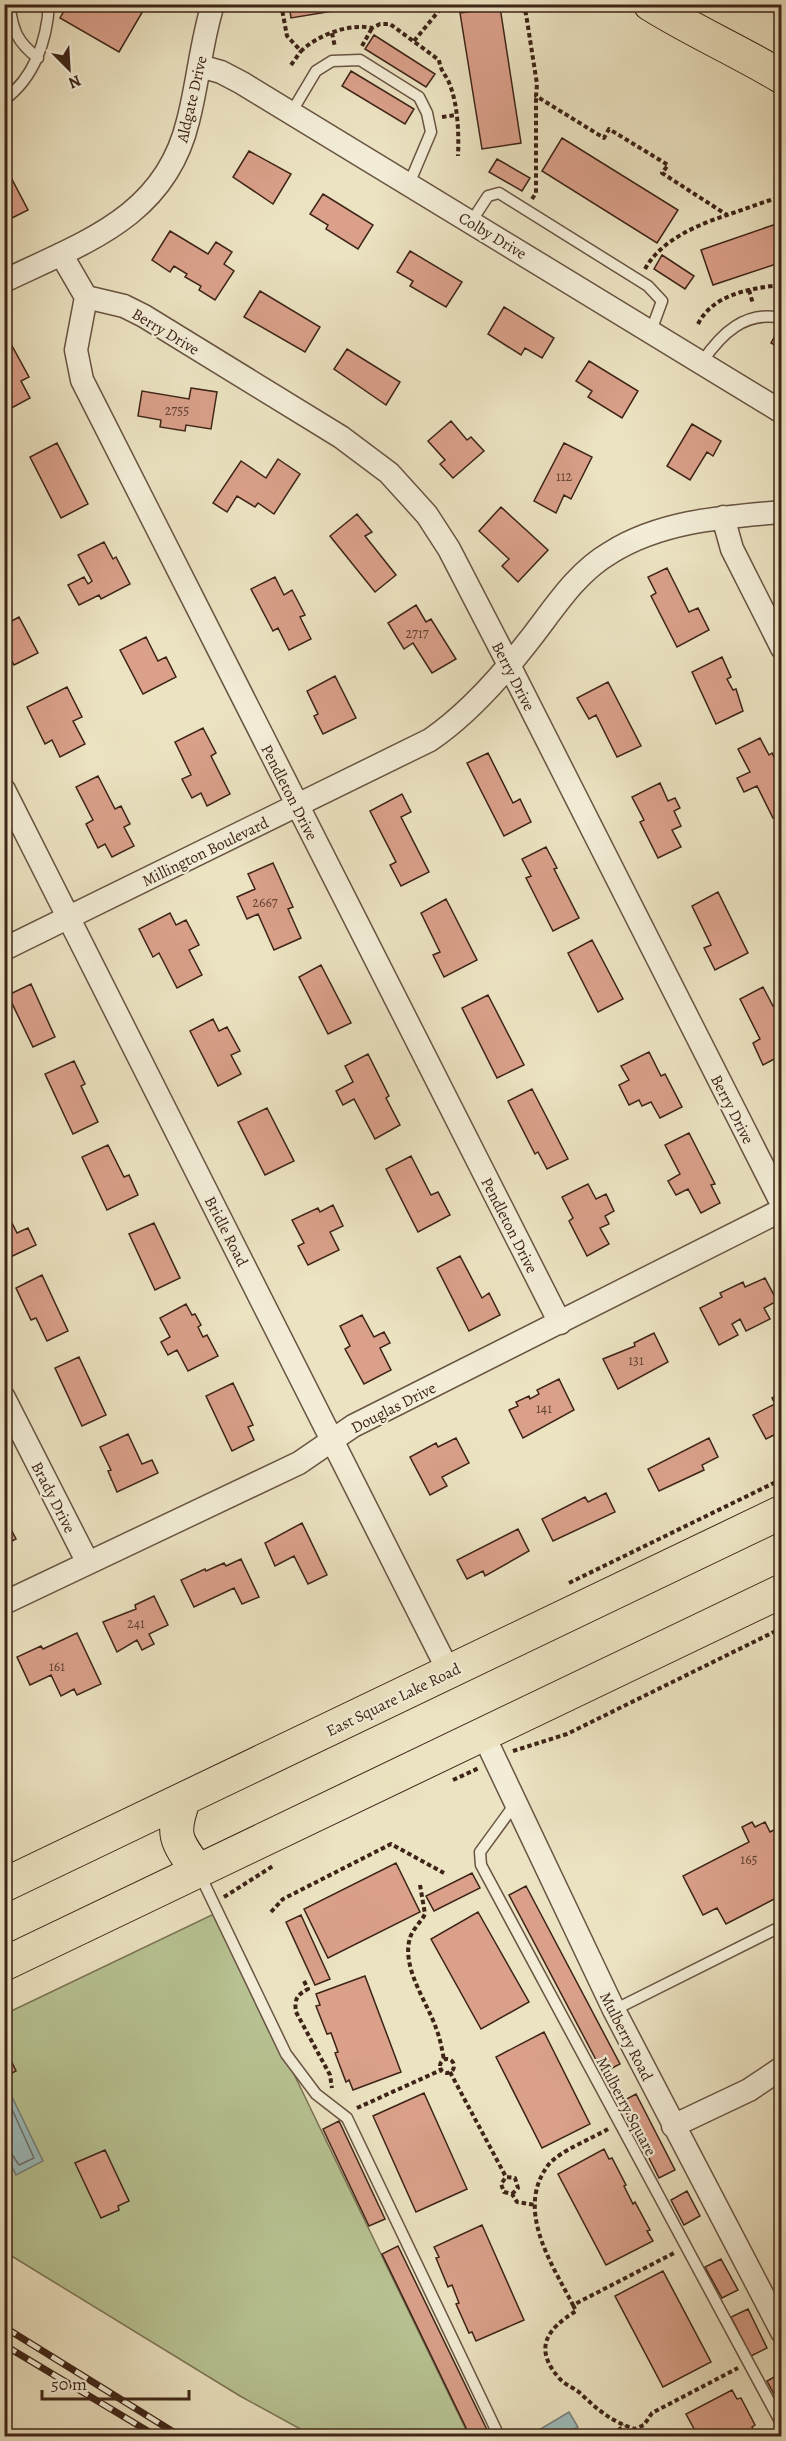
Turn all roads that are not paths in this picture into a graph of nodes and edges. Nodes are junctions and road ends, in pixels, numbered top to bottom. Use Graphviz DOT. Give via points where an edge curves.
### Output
graph roads {
  1 [pos="9,4"];
  2 [pos="49,4"];
  3 [pos="213,4"];
  4 [pos="650,4"];
  5 [pos="38,57"];
  6 [pos="200,66"];
  7 [pos="782,77"];
  8 [pos="4,100"];
  9 [pos="291,113"];
  10 [pos="409,184"];
  11 [pos="471,222"];
  12 [pos="61,254"];
  13 [pos="4,281"];
  14 [pos="86,297"];
  15 [pos="782,318"];
  16 [pos="651,331"];
  17 [pos="702,362"];
  18 [pos="782,412"];
  19 [pos="782,512"];
  20 [pos="723,518"];
  21 [pos="782,648"];
  22 [pos="509,665"];
  23 [pos="4,790"];
  24 [pos="297,805"];
  25 [pos="69,919"];
  26 [pos="4,949"];
  27 [pos="782,1204"];
  28 [pos="782,1210"];
  29 [pos="560,1323"];
  30 [pos="4,1398"];
  31 [pos="332,1439"];
  32 [pos="782,1512"];
  33 [pos="88,1563"];
  34 [pos="782,1591"];
  35 [pos="4,1603"];
  36 [pos="449,1672"];
  37 [pos="483,1734"];
  38 [pos="184,1799"];
  39 [pos="515,1803"];
  40 [pos="198,1871"];
  41 [pos="4,1885"];
  42 [pos="782,1926"];
  43 [pos="4,1964"];
  44 [pos="614,2010"];
  45 [pos="782,2068"];
  46 [pos="673,2126"];
  47 [pos="782,2332"];
  48 [pos="782,2425"];
  49 [pos="500,2436"];
  1 -- 5 [label="lane" via="23,46"];
  2 -- 5 [label="lane"];
  3 -- 6 [label="street, Aldgate Drive"];
  4 -- 7 [label="main road"];
  5 -- 8 [label="lane" via="18,89"];
  6 -- 9 [label="street, Colby Drive" via="242,82"];
  6 -- 12 [label="street, Aldgate Drive" via="181,146 162,182 147,201 127,216"];
  9 -- 10 [label="street, Colby Drive"];
  9 -- 10 [label="lane" via="316,71 332,61 360,60 419,97 427,112 432,132"];
  10 -- 11 [label="street, Colby Drive"];
  11 -- 16 [label="street, Colby Drive"];
  11 -- 16 [label="lane" via="488,196 499,193 648,286 662,301"];
  12 -- 13 [label="street, Aldgate Drive"];
  12 -- 14 [label="street"];
  14 -- 22 [label="street, Berry Drive" via="124,306 144,316 341,437 389,473 438,530"];
  14 -- 24 [label="street, Pendleton Drive" via="76,350 82,380"];
  15 -- 17 [label="lane" via="756,316 735,326"];
  16 -- 17 [label="street, Colby Drive"];
  17 -- 18 [label="street, Colby Drive"];
  19 -- 20 [label="street, Millington Boulevard"];
  20 -- 21 [label="street" via="732,549"];
  20 -- 22 [label="street, Millington Boulevard" via="659,531 609,553 568,590"];
  22 -- 24 [label="street, Millington Boulevard" via="468,709 430,740"];
  22 -- 27 [label="street, Berry Drive"];
  23 -- 25 [label="street, Bridle Road"];
  24 -- 25 [label="street, Millington Boulevard"];
  24 -- 29 [label="street, Pendleton Drive"];
  25 -- 26 [label="street, Millington Boulevard"];
  25 -- 31 [label="street, Bridle Road"];
  28 -- 29 [label="street, Douglas Drive"];
  29 -- 31 [label="street, Douglas Drive"];
  30 -- 33 [label="street, Brady Drive"];
  31 -- 33 [label="street, Douglas Drive" via="299,1463"];
  31 -- 36 [label="street, Bridle Road"];
  32 -- 36 [label="main road, East Square Lake Road"];
  33 -- 35 [label="street, Douglas Drive"];
  34 -- 37 [label="main road"];
  36 -- 38 [label="main road, East Square Lake Road"];
  37 -- 39 [label="street, Mulberry Road"];
  37 -- 40 [label="main road"];
  38 -- 40 [label="main road" via="176,1835"];
  38 -- 41 [label="main road, East Square Lake Road"];
  39 -- 44 [label="street, Mulberry Road"];
  39 -- 48 [label="lane, Mulberry Square" via="480,1852 481,1865"];
  40 -- 43 [label="main road"];
  40 -- 49 [label="lane" via="286,2054 316,2094 344,2114"];
  42 -- 44 [label="lane"];
  44 -- 46 [label="street, Mulberry Road"];
  45 -- 46 [label="street" via="749,2090"];
  46 -- 47 [label="street, Mulberry Road"];
}
